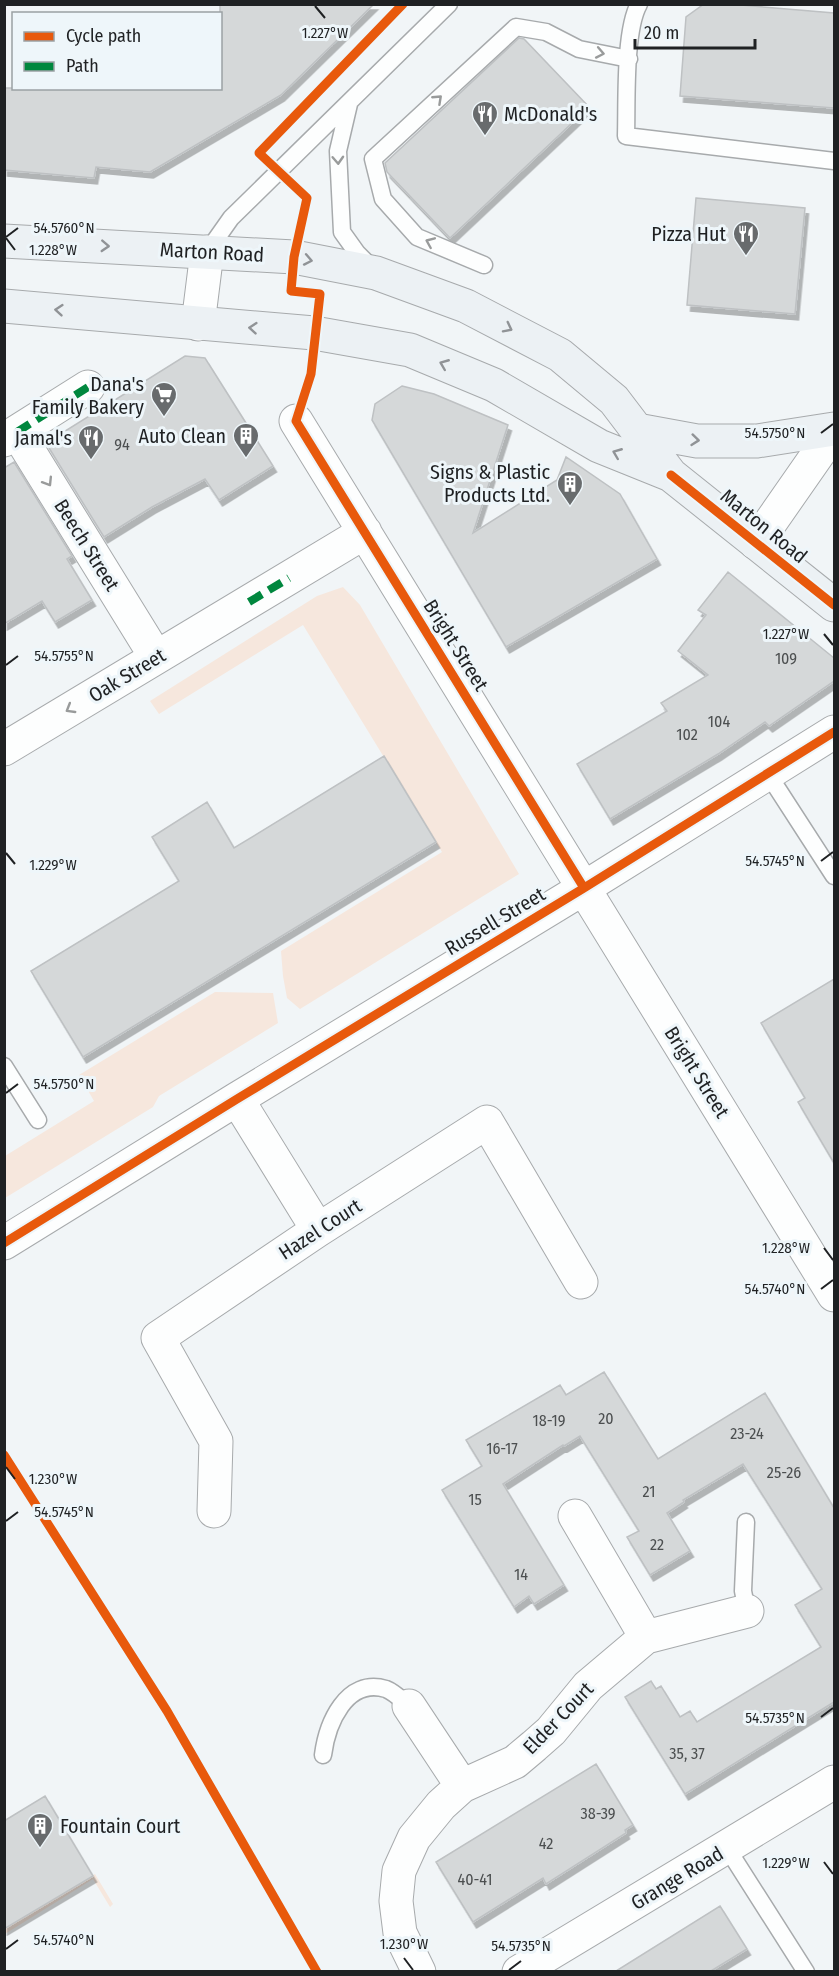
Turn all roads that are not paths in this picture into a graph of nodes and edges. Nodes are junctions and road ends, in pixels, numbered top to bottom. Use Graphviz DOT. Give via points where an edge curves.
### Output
graph roads {
  1 [pos="449,4"];
  2 [pos="639,4"];
  3 [pos="629,59"];
  4 [pos="349,103"];
  5 [pos="834,161"];
  6 [pos="4,241"];
  7 [pos="207,252"];
  8 [pos="484,265"];
  9 [pos="376,273"];
  10 [pos="4,306"];
  11 [pos="198,324"];
  12 [pos="88,387"];
  13 [pos="296,421"];
  14 [pos="638,430"];
  15 [pos="834,430"];
  16 [pos="11,436"];
  17 [pos="671,475"];
  18 [pos="365,532"];
  19 [pos="756,543"];
  20 [pos="834,605"];
  21 [pos="156,657"];
  22 [pos="834,732"];
  23 [pos="4,749"];
  24 [pos="768,774"];
  25 [pos="834,876"];
  26 [pos="584,888"];
  27 [pos="4,1066"];
  28 [pos="237,1099"];
  29 [pos="38,1120"];
  30 [pos="318,1230"];
  31 [pos="4,1243"];
  32 [pos="581,1282"];
  33 [pos="834,1294"];
  34 [pos="214,1510"];
  35 [pos="575,1516"];
  36 [pos="746,1522"];
  37 [pos="747,1611"];
  38 [pos="646,1637"];
  39 [pos="409,1706"];
  40 [pos="323,1755"];
  41 [pos="834,1782"];
  42 [pos="462,1786"];
  43 [pos="727,1848"];
  44 [pos="419,1971"];
  45 [pos="519,1971"];
  46 [pos="806,1971"];
  1 -- 4 [label="lane"];
  2 -- 3 [label="lane"];
  3 -- 5 [label="lane" via="626,136"];
  8 -- 3 [label="lane, one-way" via="417,237 383,199 373,159 516,27 546,32 579,49"];
  4 -- 7 [label="lane" via="231,218"];
  4 -- 9 [label="lane, one-way" via="338,151 342,232"];
  6 -- 7 [label="street, Marton Road, one-way"];
  7 -- 9 [label="street, Marton Road, one-way" via="294,257"];
  7 -- 11 [label="street"];
  9 -- 14 [label="street, Marton Road, one-way" via="466,306 560,355 615,400"];
  11 -- 10 [label="street, Marton Road, one-way"];
  17 -- 11 [label="street, Marton Road, one-way" via="598,446 494,385 410,350 314,333"];
  12 -- 16 [label="street"];
  13 -- 18 [label="street, Bright Street"];
  14 -- 15 [label="street, one-way" via="697,441 757,441"];
  14 -- 17 [label="street, Marton Road"];
  15 -- 19 [label="street"];
  16 -- 21 [label="street, Beech Street, one-way"];
  17 -- 19 [label="street, Marton Road"];
  18 -- 21 [label="street, Oak Street"];
  18 -- 26 [label="street, Bright Street"];
  19 -- 20 [label="street, Marton Road"];
  21 -- 23 [label="street, Oak Street, one-way"];
  22 -- 24 [label="street, Russell Street"];
  24 -- 25 [label="lane"];
  24 -- 26 [label="street, Russell Street"];
  26 -- 28 [label="street, Russell Street"];
  26 -- 33 [label="street, Bright Street"];
  27 -- 29 [label="lane"];
  28 -- 30 [label="street"];
  28 -- 31 [label="street, Russell Street"];
  30 -- 32 [label="street, Hazel Court" via="487,1122"];
  30 -- 34 [label="street, Hazel Court" via="158,1338 216,1441"];
  35 -- 38 [label="street"];
  36 -- 37 [label="lane" via="743,1591"];
  37 -- 38 [label="street"];
  38 -- 42 [label="street, Elder Court" via="588,1686 551,1731 528,1751 514,1762"];
  39 -- 40 [label="lane" via="386,1690 365,1688 355,1693 331,1721"];
  39 -- 42 [label="street"];
  41 -- 43 [label="street, Grange Road"];
  42 -- 44 [label="street, Elder Court" via="414,1838 399,1871 396,1901 400,1933"];
  43 -- 45 [label="street, Grange Road"];
  43 -- 46 [label="lane"];
}
